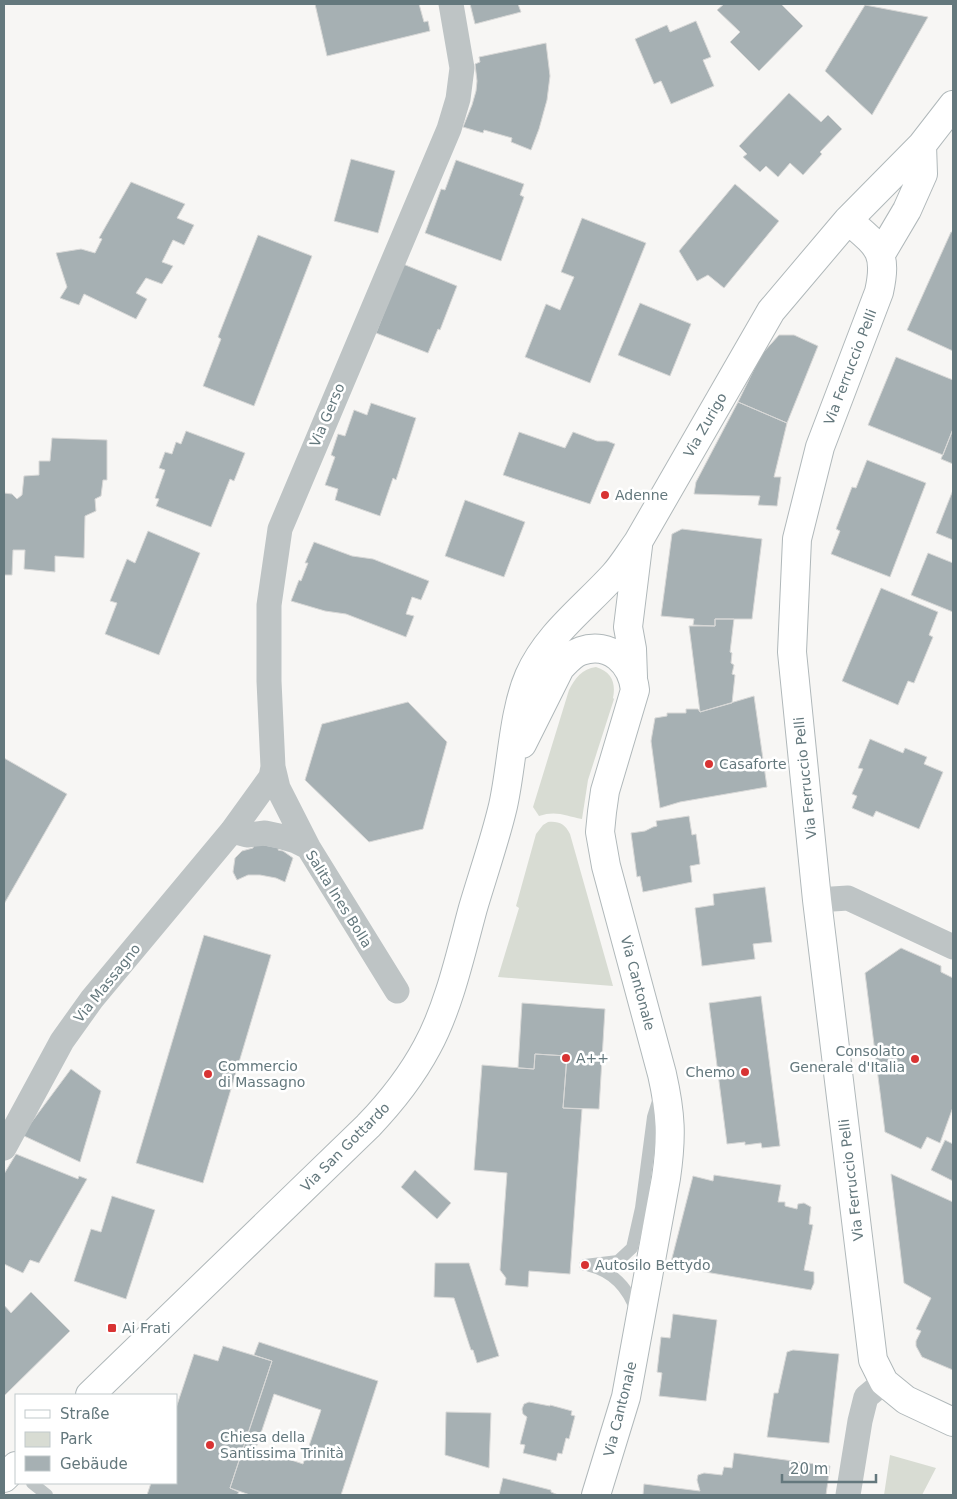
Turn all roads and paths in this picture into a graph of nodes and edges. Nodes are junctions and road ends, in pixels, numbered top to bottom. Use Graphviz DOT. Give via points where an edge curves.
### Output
graph roads {
  1 [pos="451,4"];
  2 [pos="953,105"];
  3 [pos="922,146"];
  4 [pos="848,220"];
  5 [pos="881,254"];
  6 [pos="638,542"];
  7 [pos="633,677"];
  8 [pos="274,767"];
  9 [pos="508,773"];
  10 [pos="232,831"];
  11 [pos="308,847"];
  12 [pos="817,900"];
  13 [pos="953,946"];
  14 [pos="397,991"];
  15 [pos="666,1092"];
  16 [pos="4,1148"];
  17 [pos="640,1320"];
  18 [pos="879,1371"];
  19 [pos="91,1394"];
  20 [pos="953,1422"];
  21 [pos="32,1484"];
  22 [pos="47,1495"];
  23 [pos="596,1495"];
  24 [pos="848,1495"];
  1 -- 8 [label="street, Via Gerso" via="462,68 458,99 449,129 280,529 270,604 269,681"];
  2 -- 3 [label="main road, Via Zurigo"];
  3 -- 4 [label="main road, Via Zurigo"];
  3 -- 5 [label="main road" via="923,174 907,210"];
  4 -- 5 [label="main road" via="875,244"];
  4 -- 6 [label="main road, Via Zurigo" via="771,312"];
  5 -- 12 [label="main road, Via Ferruccio Pelli" via="884,272 879,292 820,447 797,539 792,652"];
  6 -- 7 [label="main road, Via Cantonale" via="628,627"];
  6 -- 9 [label="main road, Via Zurigo" via="615,573 549,641 537,659 521,702"];
  7 -- 9 [label="main road" via="618,656 607,651 581,651 570,658 560,668"];
  7 -- 15 [label="main road, Via Cantonale" via="635,690 605,791 600,832 606,866"];
  8 -- 10 [label="street" via="271,777"];
  8 -- 11 [label="street, Via Gerso" via="278,788"];
  9 -- 19 [label="main road, Via San Gottardo" via="503,806 454,974 428,1045 412,1072 368,1126"];
  10 -- 11 [label="street, Salita Ines Bolla" via="247,835 265,833 296,840"];
  10 -- 16 [label="street, Via Massagno" via="92,999 62,1041"];
  11 -- 14 [label="street, Salita Ines Bolla"];
  12 -- 13 [label="street" via="848,898"];
  12 -- 18 [label="main road, Via Ferruccio Pelli"];
  15 -- 17 [label="main road, Via Cantonale" via="671,1126 670,1148"];
  15 -- 17 [label="lane" via="658,1101 653,1117 632,1248 618,1261 585,1265 607,1272 622,1284"];
  17 -- 23 [label="main road, Via Cantonale" via="626,1397"];
  18 -- 20 [label="main road" via="906,1400"];
  18 -- 24 [label="street" via="866,1397 860,1421"];
  21 -- 22 [label="lane"];
}
